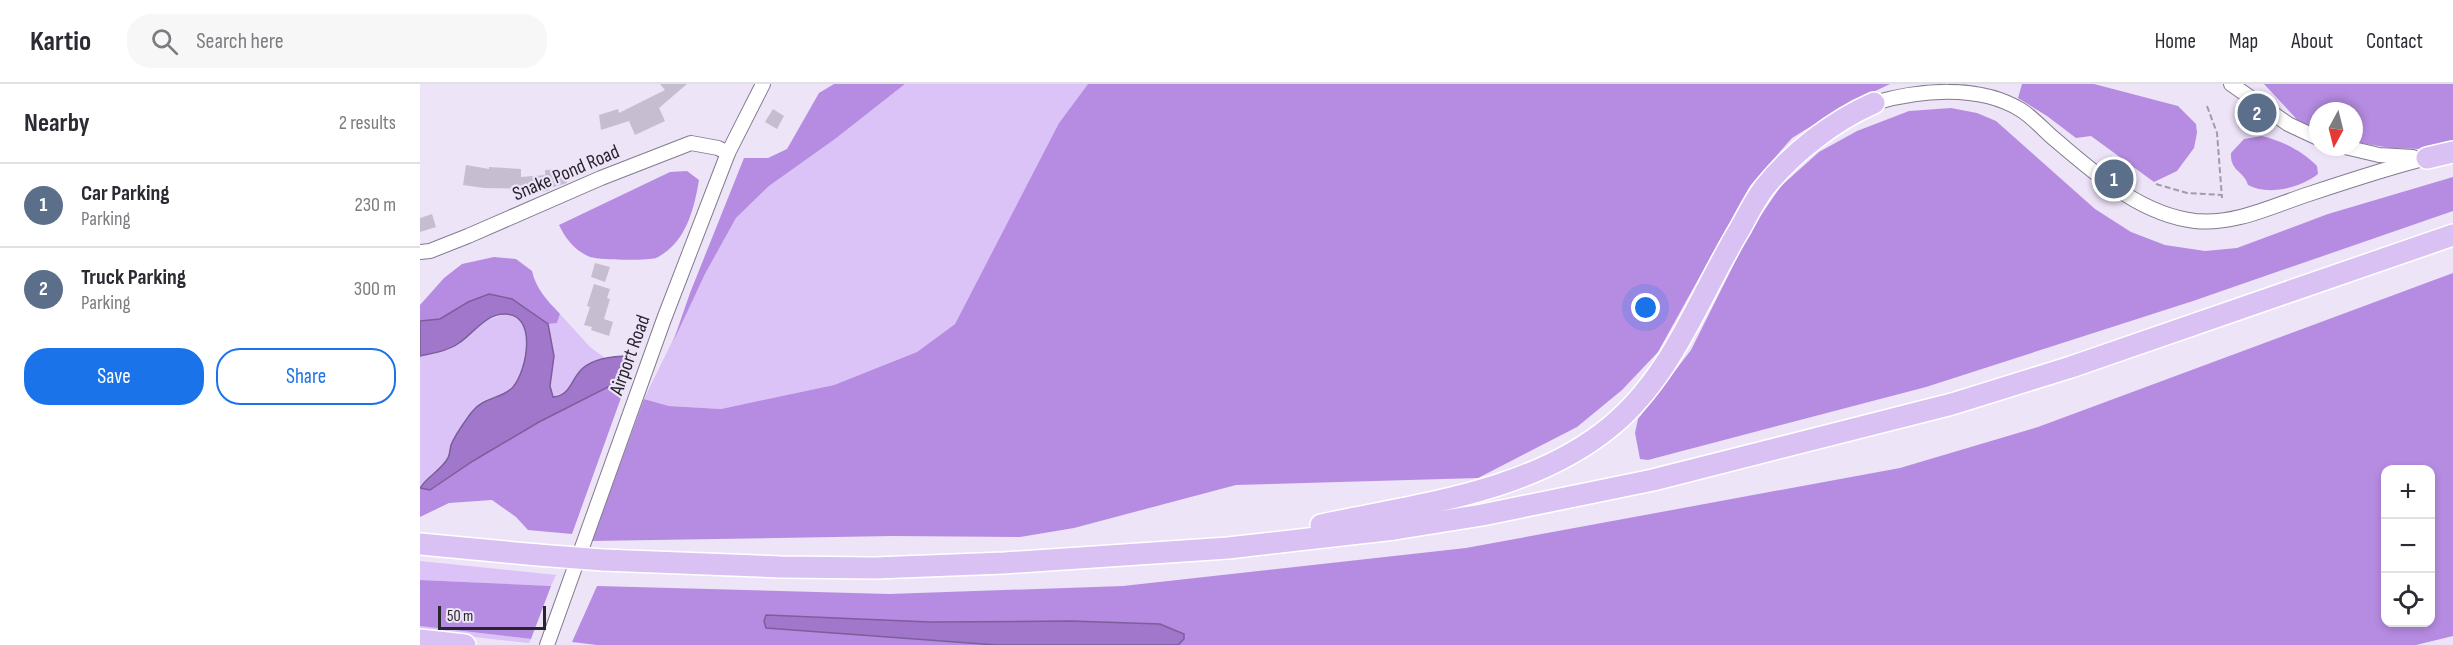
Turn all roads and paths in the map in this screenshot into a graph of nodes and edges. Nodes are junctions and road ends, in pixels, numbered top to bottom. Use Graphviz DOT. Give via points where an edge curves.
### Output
graph roads {
  1 [pos="764,84"];
  2 [pos="1908,84"];
  3 [pos="2231,84"];
  4 [pos="1874,103"];
  5 [pos="2206,106"];
  6 [pos="2309,134"];
  7 [pos="2363,151"];
  8 [pos="2453,152"];
  9 [pos="728,153"];
  10 [pos="2427,158"];
  11 [pos="2156,184"];
  12 [pos="2453,235"];
  13 [pos="420,252"];
  14 [pos="420,544"];
  15 [pos="1212,549"];
  16 [pos="420,640"];
  17 [pos="465,645"];
  18 [pos="547,645"];
  1 -- 9 [label="street, Airport Road"];
  2 -- 4 [label="street"];
  3 -- 6 [label="street" via="2288,124"];
  4 -- 10 [label="street" via="1897,96 1939,93 2000,100 2021,110 2139,203 2194,221 2234,219"];
  4 -- 15 [label="highway" via="1809,143 1763,190 1660,371 1611,426 1584,446 1521,477 1473,491"];
  5 -- 11 [label="path" via="2217,133 2222,196 2187,193"];
  7 -- 10 [label="street"];
  8 -- 10 [label="highway"];
  9 -- 13 [label="street, Snake Pond Road" via="691,143 468,236"];
  9 -- 18 [label="street, Airport Road"];
  12 -- 15 [label="highway" via="2021,383 1821,439 1653,480 1493,513 1330,537"];
  14 -- 15 [label="highway, bridge" via="603,560 875,568"];
  16 -- 17 [label="highway"];
}
